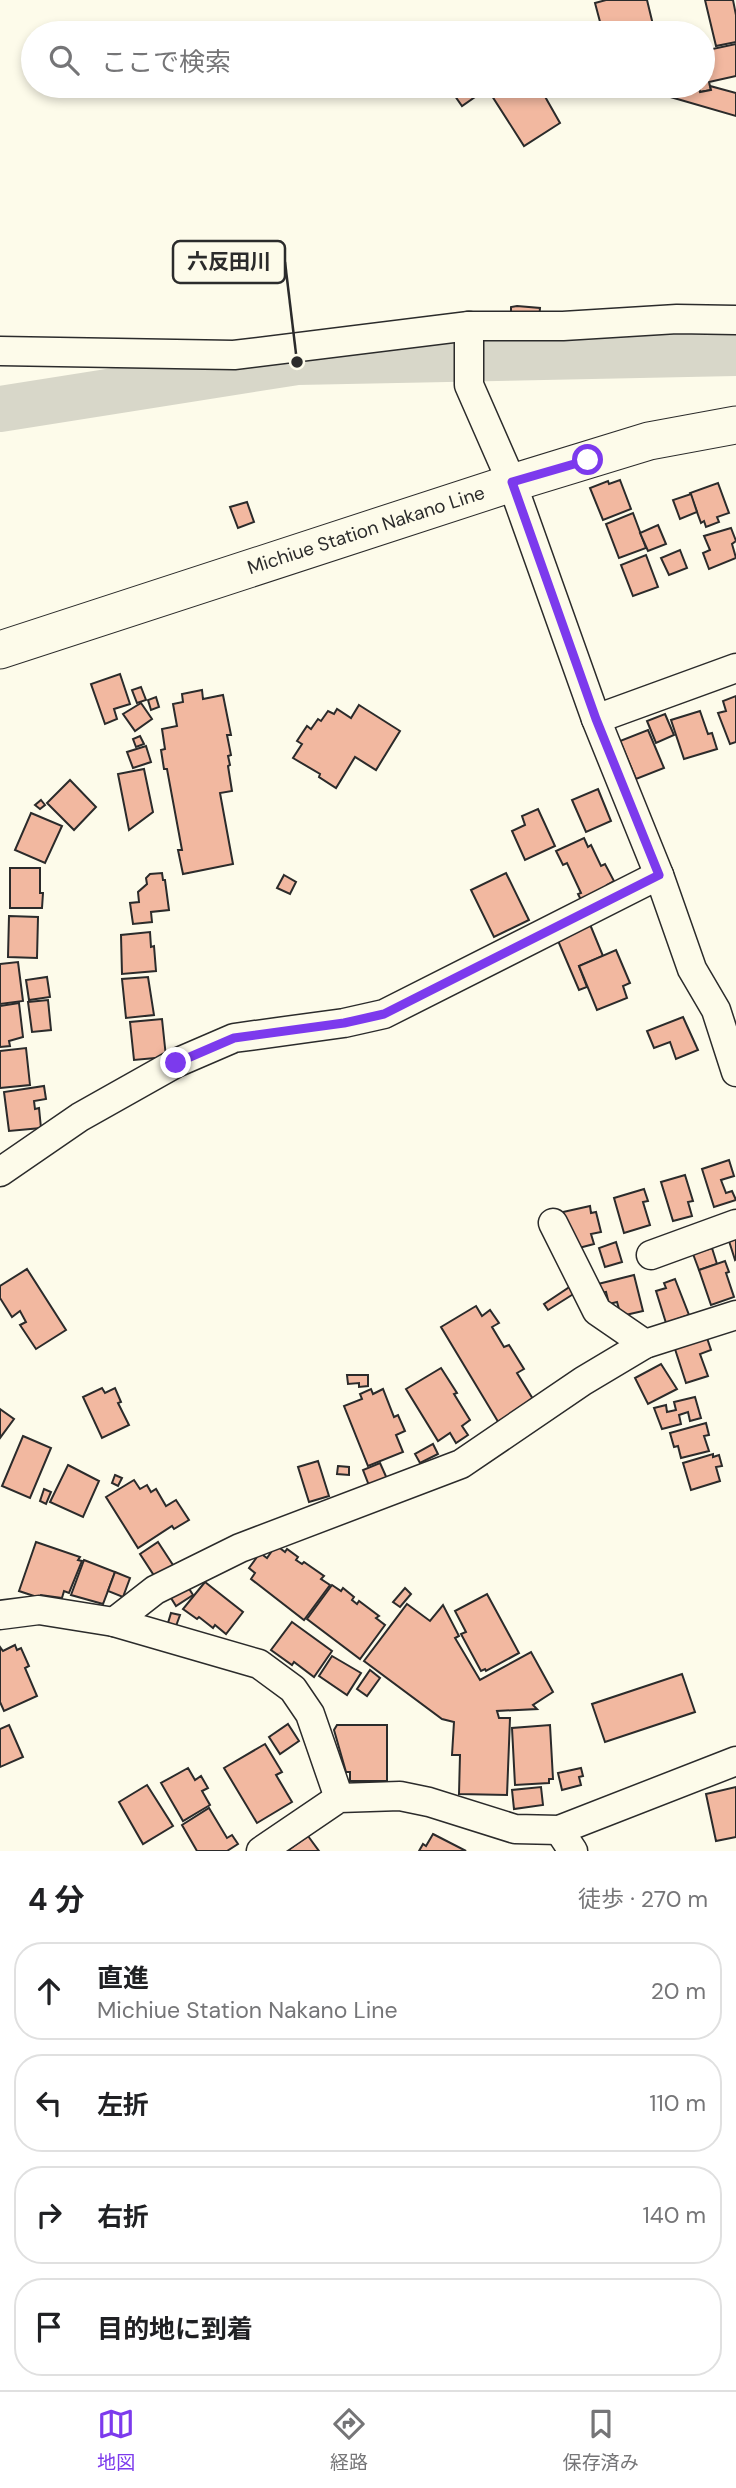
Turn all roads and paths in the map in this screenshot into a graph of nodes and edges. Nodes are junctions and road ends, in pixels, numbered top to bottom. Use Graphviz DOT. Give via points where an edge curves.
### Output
graph roads {
  1 [pos="736,320"];
  2 [pos="469,326"];
  3 [pos="0,351"];
  4 [pos="736,425"];
  5 [pos="512,482"];
  6 [pos="0,650"];
  7 [pos="736,668"];
  8 [pos="596,719"];
  9 [pos="659,875"];
  10 [pos="736,1072"];
  11 [pos="0,1172"];
  12 [pos="553,1223"];
  13 [pos="736,1224"];
  14 [pos="651,1255"];
  15 [pos="736,1315"];
  16 [pos="645,1343"];
  17 [pos="0,1615"];
  18 [pos="114,1622"];
  19 [pos="736,1761"];
  20 [pos="339,1798"];
  21 [pos="566,1841"];
  22 [pos="261,1851"];
  1 -- 2 [label="street"];
  2 -- 3 [label="street" via="234,355"];
  2 -- 5 [label="street" via="469,385"];
  4 -- 5 [label="main road, Michiue Station Nakano Line" via="649,441"];
  5 -- 6 [label="main road, Michiue Station Nakano Line"];
  5 -- 8 [label="street"];
  7 -- 8 [label="street"];
  8 -- 9 [label="street"];
  9 -- 10 [label="street" via="692,970 716,1010"];
  9 -- 11 [label="street" via="384,1014 234,1038 176,1063 79,1117"];
  12 -- 16 [label="street" via="597,1311"];
  13 -- 14 [label="street"];
  15 -- 16 [label="street"];
  16 -- 18 [label="street" via="461,1464 240,1548 155,1590"];
  17 -- 18 [label="street" via="39,1611"];
  18 -- 20 [label="street" via="259,1664 293,1689 310,1714"];
  19 -- 21 [label="street"];
  20 -- 21 [label="street" via="400,1796"];
  20 -- 22 [label="street"];
}
